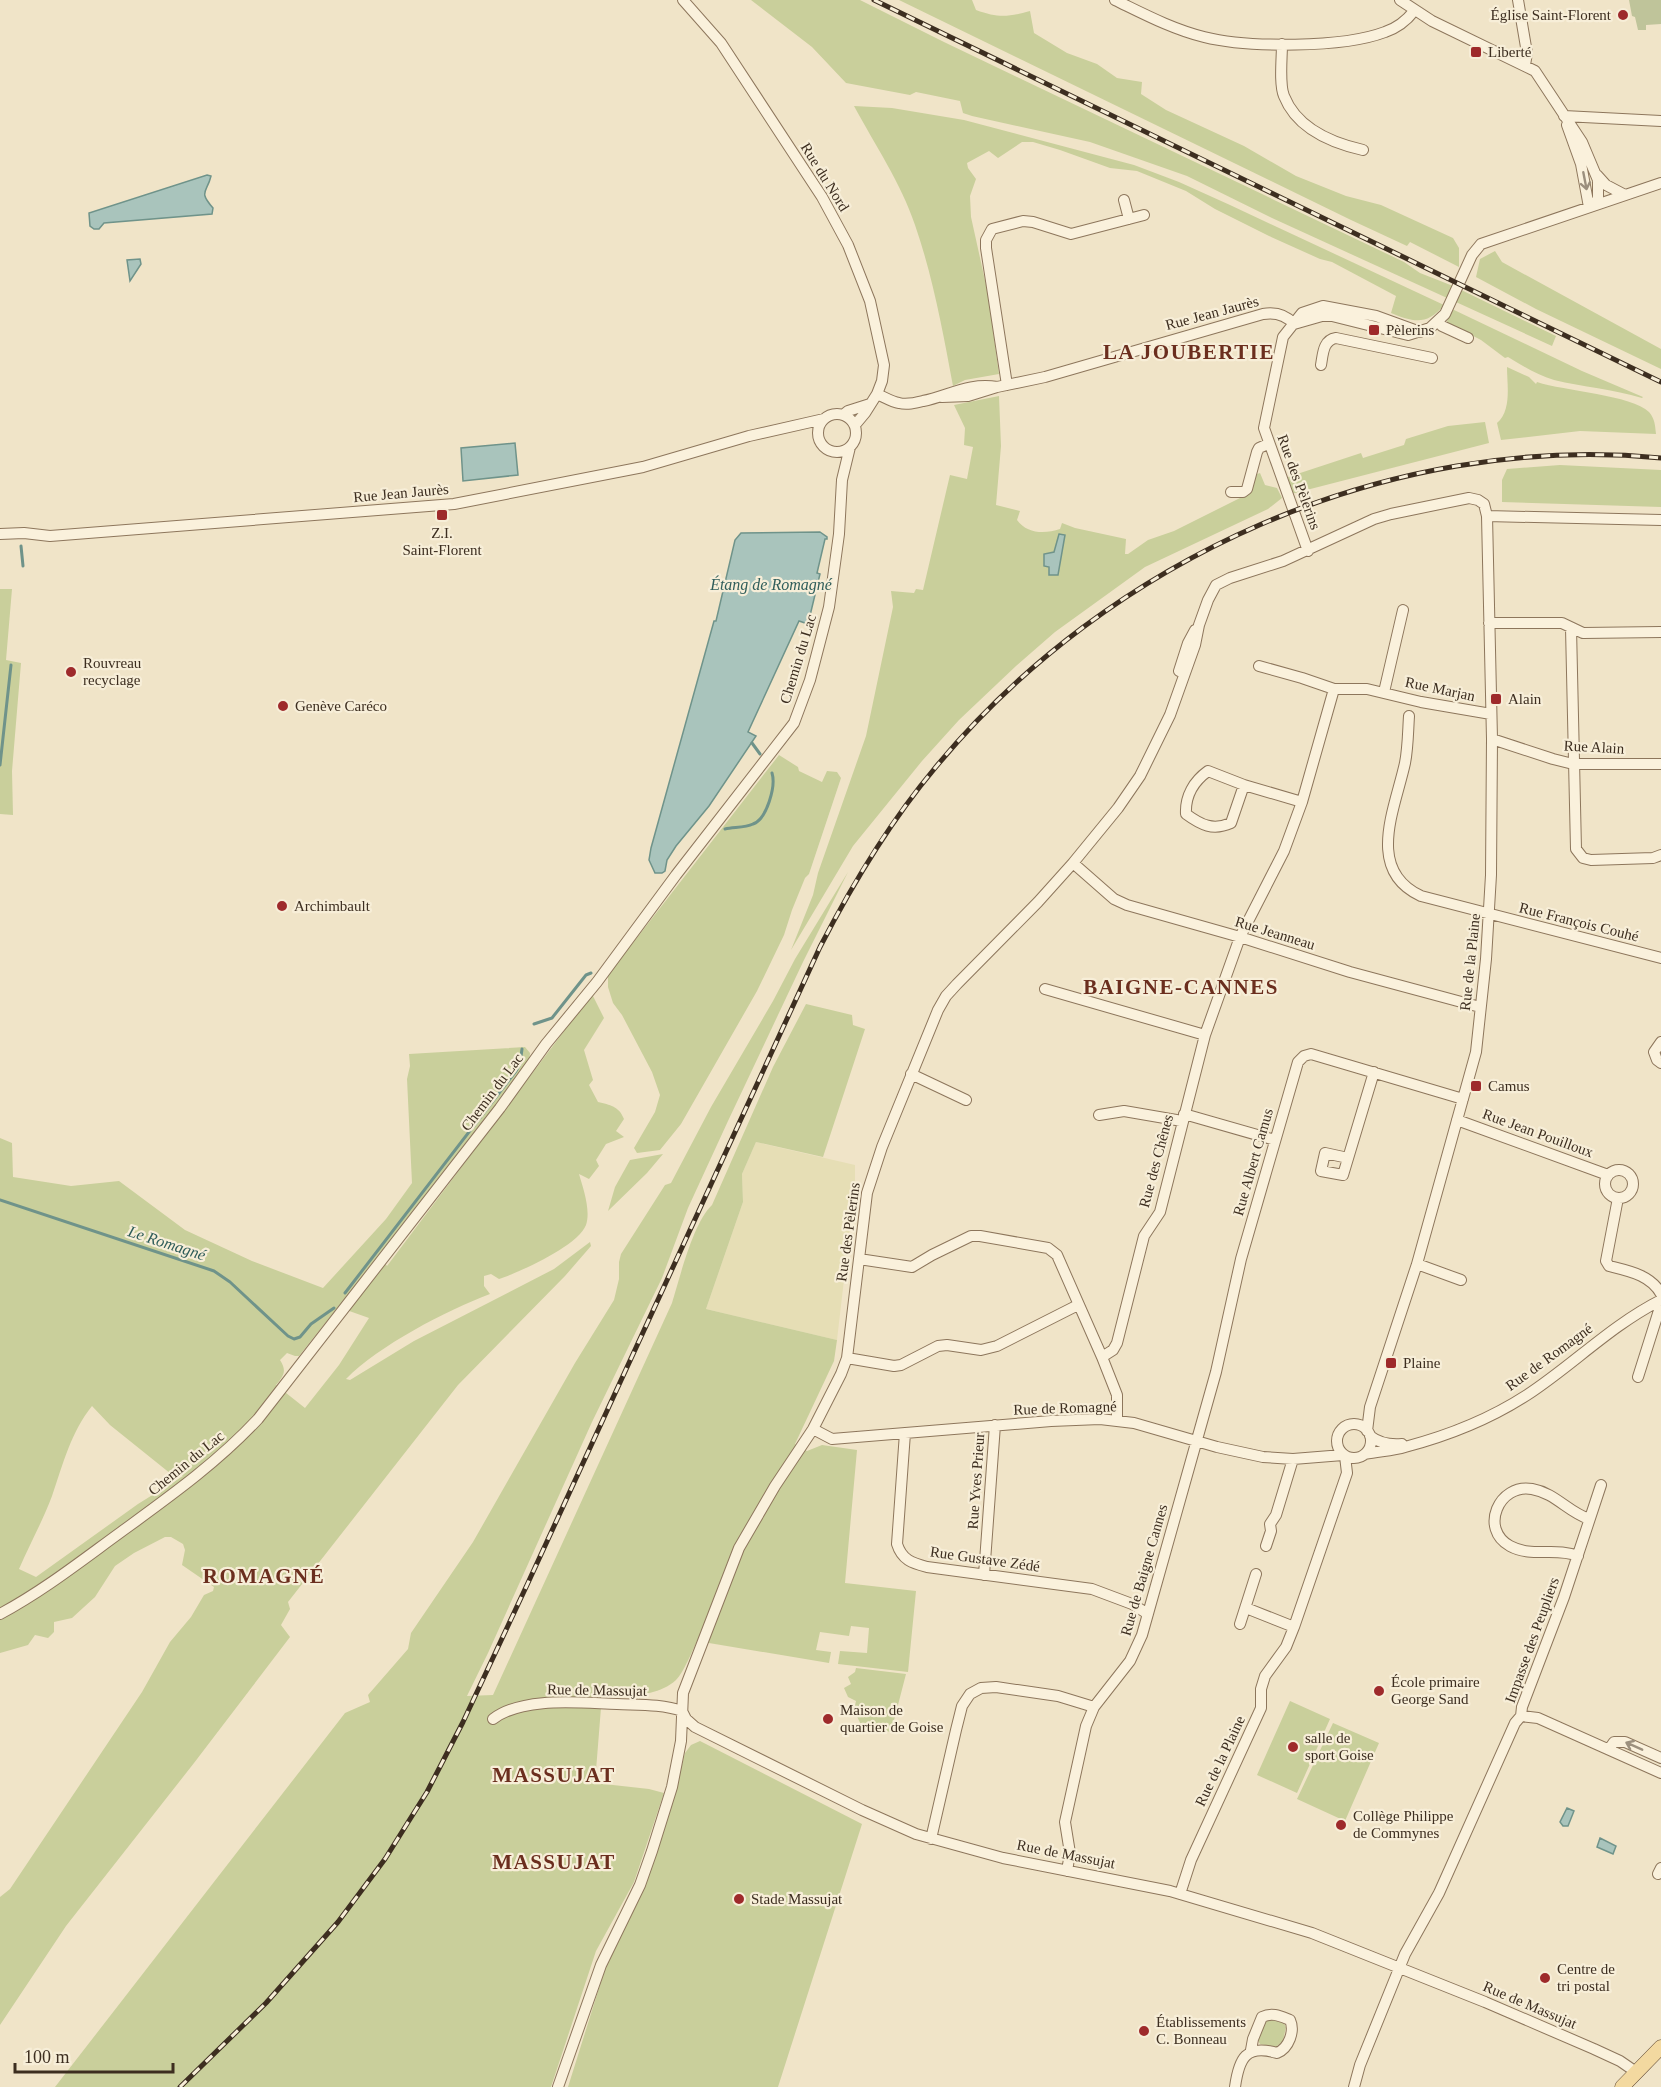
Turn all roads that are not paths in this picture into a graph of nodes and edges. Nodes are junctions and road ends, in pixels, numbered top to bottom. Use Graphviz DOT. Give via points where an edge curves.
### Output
graph roads {
  1 [pos="683,0"];
  2 [pos="1115,0"];
  3 [pos="1400,0"];
  4 [pos="1518,0"];
  5 [pos="1414,10"];
  6 [pos="1282,44"];
  7 [pos="1525,65"];
  8 [pos="1564,116"];
  9 [pos="1661,121"];
  10 [pos="1363,150"];
  11 [pos="1595,172"];
  12 [pos="1661,183"];
  13 [pos="1625,195"];
  14 [pos="1124,200"];
  15 [pos="1592,206"];
  16 [pos="1144,215"];
  17 [pos="1129,219"];
  18 [pos="1438,321"];
  19 [pos="1294,324"];
  20 [pos="1391,326"];
  21 [pos="1468,338"];
  22 [pos="1385,348"];
  23 [pos="1432,358"];
  24 [pos="1321,365"];
  25 [pos="1002,386"];
  26 [pos="877,394"];
  27 [pos="870,404"];
  28 [pos="843,415"];
  29 [pos="824,419"];
  30 [pos="797,425"];
  31 [pos="855,425"];
  32 [pos="818,434"];
  33 [pos="1268,444"];
  34 [pos="850,447"];
  35 [pos="832,451"];
  36 [pos="842,480"];
  37 [pos="1231,492"];
  38 [pos="1487,516"];
  39 [pos="1661,520"];
  40 [pos="0,534"];
  41 [pos="1308,550"];
  42 [pos="1403,610"];
  43 [pos="1489,623"];
  44 [pos="1571,628"];
  45 [pos="1661,632"];
  46 [pos="1259,666"];
  47 [pos="1334,689"];
  48 [pos="1384,692"];
  49 [pos="1491,714"];
  50 [pos="1409,716"];
  51 [pos="1492,739"];
  52 [pos="1573,764"];
  53 [pos="1661,764"];
  54 [pos="1244,785"];
  55 [pos="1302,802"];
  56 [pos="1661,855"];
  57 [pos="1073,863"];
  58 [pos="1490,915"];
  59 [pos="1240,937"];
  60 [pos="1661,958"];
  61 [pos="1046,989"];
  62 [pos="1480,1007"];
  63 [pos="1205,1035"];
  64 [pos="1661,1042"];
  65 [pos="1661,1063"];
  66 [pos="1374,1072"];
  67 [pos="911,1074"];
  68 [pos="1463,1099"];
  69 [pos="966,1100"];
  70 [pos="1099,1115"];
  71 [pos="1183,1118"];
  72 [pos="1457,1120"];
  73 [pos="1275,1140"];
  74 [pos="1348,1158"];
  75 [pos="1608,1175"];
  76 [pos="1618,1198"];
  77 [pos="859,1259"];
  78 [pos="1417,1264"];
  79 [pos="1461,1280"];
  80 [pos="1661,1294"];
  81 [pos="1661,1302"];
  82 [pos="1078,1305"];
  83 [pos="1102,1357"];
  84 [pos="847,1358"];
  85 [pos="1638,1377"];
  86 [pos="1370,1407"];
  87 [pos="1117,1420"];
  88 [pos="1352,1424"];
  89 [pos="995,1425"];
  90 [pos="813,1429"];
  91 [pos="905,1433"];
  92 [pos="1369,1434"];
  93 [pos="1337,1437"];
  94 [pos="1198,1441"];
  95 [pos="1417,1443"];
  96 [pos="1344,1455"];
  97 [pos="1363,1456"];
  98 [pos="1315,1457"];
  99 [pos="1293,1459"];
  100 [pos="1347,1473"];
  101 [pos="1601,1485"];
  102 [pos="1589,1519"];
  103 [pos="1266,1546"];
  104 [pos="1578,1556"];
  105 [pos="1256,1574"];
  106 [pos="984,1575"];
  107 [pos="1246,1608"];
  108 [pos="0,1614"];
  109 [pos="1148,1614"];
  110 [pos="1240,1624"];
  111 [pos="1294,1627"];
  112 [pos="1094,1707"];
  113 [pos="682,1711"];
  114 [pos="1521,1716"];
  115 [pos="493,1719"];
  116 [pos="1609,1749"];
  117 [pos="1661,1758"];
  118 [pos="1661,1773"];
  119 [pos="931,1839"];
  120 [pos="1067,1870"];
  121 [pos="1179,1894"];
  122 [pos="1399,1968"];
  123 [pos="1251,2050"];
  124 [pos="1660,2051"];
  125 [pos="1636,2072"];
  126 [pos="558,2087"];
  127 [pos="1235,2087"];
  128 [pos="1354,2087"];
  129 [pos="1622,2087"];
  1 -- 26 [label="street, Rue du Nord" via="721,43 822,197 848,245 870,302 883,357"];
  2 -- 6 [label="street" via="1206,38"];
  3 -- 5 [label="street"];
  4 -- 7 [label="street" via="1527,53"];
  5 -- 6 [label="street" via="1405,21 1385,33 1348,40"];
  5 -- 7 [label="street"];
  6 -- 10 [label="street" via="1284,96 1300,121 1343,146"];
  7 -- 8 [label="street" via="1541,78"];
  8 -- 9 [label="street"];
  8 -- 11 [label="street" via="1582,142"];
  8 -- 15 [label="street, one-way"];
  11 -- 13 [label="street" via="1606,185"];
  11 -- 15 [label="street" via="1599,189"];
  12 -- 13 [label="street"];
  13 -- 15 [label="street"];
  14 -- 17 [label="street"];
  15 -- 18 [label="street" via="1481,244"];
  16 -- 17 [label="street"];
  17 -- 25 [label="street" via="1071,234 1023,221 998,226 988,234 986,248"];
  18 -- 20 [label="street" via="1420,332"];
  18 -- 21 [label="street"];
  19 -- 20 [label="street" via="1302,312 1323,306"];
  19 -- 25 [label="street, Rue Jean Jaurès" via="1276,313 1263,314"];
  19 -- 33 [label="street, Rue des Pèlerins" via="1280,343 1263,423"];
  20 -- 22 [label="street"];
  22 -- 23 [label="street"];
  22 -- 24 [label="street" via="1332,338 1325,344"];
  25 -- 26 [label="street, Rue Jean Jaurès" via="970,387 907,404"];
  26 -- 27 [label="street"];
  27 -- 28 [label="street"];
  27 -- 31 [label="street"];
  28 -- 29 [label="street"];
  28 -- 31 [label="street"];
  29 -- 30 [label="street, Rue Jean Jaurès"];
  29 -- 32 [label="street"];
  30 -- 32 [label="street"];
  30 -- 40 [label="street, Rue Jean Jaurès" via="643,466 454,504 50,536"];
  31 -- 34 [label="street" via="856,439"];
  32 -- 35 [label="street" via="822,444"];
  33 -- 37 [label="street" via="1259,448 1247,489"];
  33 -- 41 [label="street, Rue des Pèlerins"];
  34 -- 35 [label="street"];
  34 -- 36 [label="street, Chemin du Lac"];
  35 -- 36 [label="street, Chemin du Lac"];
  36 -- 108 [label="street, Chemin du Lac" via="829,607 805,697 785,736 258,1419 222,1455 171,1496 52,1584"];
  38 -- 39 [label="street"];
  38 -- 41 [label="street, Rue de la Plaine" via="1484,504 1469,498 1374,519"];
  38 -- 43 [label="street, Rue de la Plaine"];
  41 -- 57 [label="street, Rue des Pèlerins" via="1214,588 1170,715 1134,784"];
  42 -- 48 [label="street, Rue Marjan"];
  43 -- 44 [label="street" via="1562,623"];
  43 -- 49 [label="street, Rue de la Plaine"];
  44 -- 45 [label="street" via="1583,633"];
  44 -- 52 [label="street"];
  46 -- 47 [label="street, Rue Marjan"];
  47 -- 48 [label="street, Rue Marjan"];
  47 -- 55 [label="street, Rue des Chênes"];
  48 -- 49 [label="street, Rue Marjan"];
  49 -- 51 [label="street, Rue de la Plaine"];
  50 -- 58 [label="street, Rue François Couhé" via="1406,759 1387,847 1392,871 1409,891"];
  51 -- 52 [label="street, Rue Alain"];
  51 -- 58 [label="street, Rue de la Plaine"];
  52 -- 53 [label="street, Rue Alain"];
  52 -- 56 [label="street" via="1578,854 1591,860"];
  54 -- 54 [label="street" via="1208,771 1198,778 1185,802 1186,814 1201,825 1220,828 1231,823"];
  54 -- 55 [label="street"];
  55 -- 59 [label="street, Rue des Chênes" via="1284,851"];
  57 -- 59 [label="street, Rue Jeanneau" via="1114,899 1127,905"];
  57 -- 67 [label="street, Rue des Pèlerins" via="946,996"];
  58 -- 60 [label="street, Rue François Couhé"];
  58 -- 62 [label="street, Rue de la Plaine"];
  59 -- 62 [label="street, Rue Jeanneau"];
  59 -- 63 [label="street, Rue des Chênes"];
  61 -- 63 [label="street"];
  62 -- 68 [label="street, Rue de la Plaine" via="1476,1052"];
  63 -- 71 [label="street, Rue des Chênes"];
  64 -- 65 [label="street" via="1654,1052"];
  66 -- 68 [label="street, Rue Albert Camus"];
  66 -- 73 [label="street, Rue Albert Camus" via="1311,1054 1304,1056 1298,1062"];
  66 -- 74 [label="street"];
  67 -- 69 [label="street"];
  67 -- 77 [label="street, Rue des Pèlerins" via="867,1192"];
  68 -- 72 [label="street, Rue de la Plaine"];
  70 -- 71 [label="street" via="1124,1111"];
  71 -- 73 [label="street"];
  71 -- 83 [label="street, Rue des Chênes" via="1160,1212 1144,1236 1117,1343"];
  72 -- 75 [label="street, Rue Jean Pouilloux"];
  72 -- 78 [label="street, Rue de la Plaine"];
  73 -- 94 [label="street, Rue Albert Camus" via="1241,1259"];
  75 -- 76 [label="street" via="1607,1192"];
  75 -- 76 [label="street, Rue Jean Pouilloux" via="1621,1170 1632,1178 1631,1192"];
  76 -- 80 [label="street" via="1606,1261 1609,1266 1649,1280"];
  77 -- 82 [label="street" via="912,1267 975,1236 1040,1245 1057,1256"];
  77 -- 84 [label="street, Rue des Pèlerins"];
  78 -- 79 [label="street"];
  78 -- 86 [label="street, Rue de la Plaine"];
  81 -- 85 [label="street"];
  81 -- 95 [label="street, Rue de Romagné" via="1643,1309 1594,1343 1527,1395 1478,1423"];
  82 -- 83 [label="street"];
  82 -- 84 [label="street" via="990,1349 938,1346 894,1366"];
  83 -- 87 [label="street" via="1117,1395"];
  84 -- 90 [label="street, Rue des Pèlerins"];
  86 -- 88 [label="street, Rue de la Plaine"];
  86 -- 92 [label="street, Rue de la Plaine"];
  87 -- 89 [label="street, Rue de Romagné"];
  87 -- 94 [label="street, Rue de Romagné"];
  88 -- 92 [label="street"];
  88 -- 93 [label="street"];
  89 -- 91 [label="street, Rue de Romagné"];
  89 -- 106 [label="street, Rue Yves Prieur"];
  90 -- 91 [label="street, Rue de Romagné" via="832,1439"];
  90 -- 113 [label="street, Rue des Pèlerins" via="739,1548 687,1681"];
  91 -- 106 [label="street, Rue Gustave Zédé" via="897,1544 900,1552 912,1563"];
  92 -- 95 [label="street, Rue de Romagné" via="1375,1440 1392,1444"];
  92 -- 97 [label="street" via="1370,1446"];
  93 -- 96 [label="street"];
  93 -- 98 [label="street"];
  94 -- 99 [label="street, Rue de Romagné" via="1235,1452"];
  94 -- 109 [label="street, Rue de Baigne Cannes"];
  95 -- 97 [label="street, Rue de Romagné"];
  96 -- 97 [label="street"];
  96 -- 98 [label="street, Rue de Romagné"];
  96 -- 100 [label="street, Rue de la Plaine"];
  97 -- 100 [label="street, Rue de la Plaine"];
  98 -- 99 [label="street, Rue de Romagné"];
  99 -- 103 [label="street"];
  100 -- 111 [label="street, Rue de la Plaine"];
  101 -- 102 [label="street, Impasse des Peupliers"];
  102 -- 104 [label="street, Impasse des Peupliers"];
  102 -- 104 [label="street" via="1548,1494 1524,1488 1502,1498 1496,1510 1497,1532 1507,1544 1523,1551 1561,1551"];
  104 -- 114 [label="street, Impasse des Peupliers"];
  105 -- 107 [label="street"];
  106 -- 109 [label="street, Rue Gustave Zédé" via="1100,1591"];
  107 -- 110 [label="street"];
  107 -- 111 [label="street"];
  109 -- 112 [label="street, Rue de Baigne Cannes" via="1136,1650"];
  111 -- 121 [label="street, Rue de la Plaine" via="1286,1647 1265,1676 1261,1708"];
  112 -- 119 [label="street" via="1058,1696 996,1687 970,1694 962,1706"];
  112 -- 120 [label="street, Rue de Baigne Cannes" via="1086,1726 1065,1822 1070,1853"];
  113 -- 115 [label="street, Rue de Massujat" via="639,1705 540,1704 507,1711"];
  113 -- 119 [label="street, Rue de Massujat" via="695,1727 862,1810"];
  113 -- 126 [label="street, Rue des Pèlerins" via="672,1787 652,1851 640,1885 600,1965"];
  114 -- 116 [label="street, Impasse des Peupliers" via="1538,1718"];
  114 -- 122 [label="street" via="1439,1893"];
  117 -- 116 [label="street, Impasse des Peupliers, one-way" via="1625,1742 1614,1743"];
  116 -- 118 [label="street, Impasse des Peupliers"];
  119 -- 120 [label="street, Rue de Massujat"];
  120 -- 121 [label="street, Rue de Massujat"];
  121 -- 122 [label="street, Rue de Massujat" via="1312,1933"];
  122 -- 125 [label="street, Rue de Massujat" via="1585,2045"];
  122 -- 128 [label="street"];
  123 -- 127 [label="street" via="1240,2064"];
  124 -- 125 [label="main road"];
  125 -- 129 [label="main road"];
}
